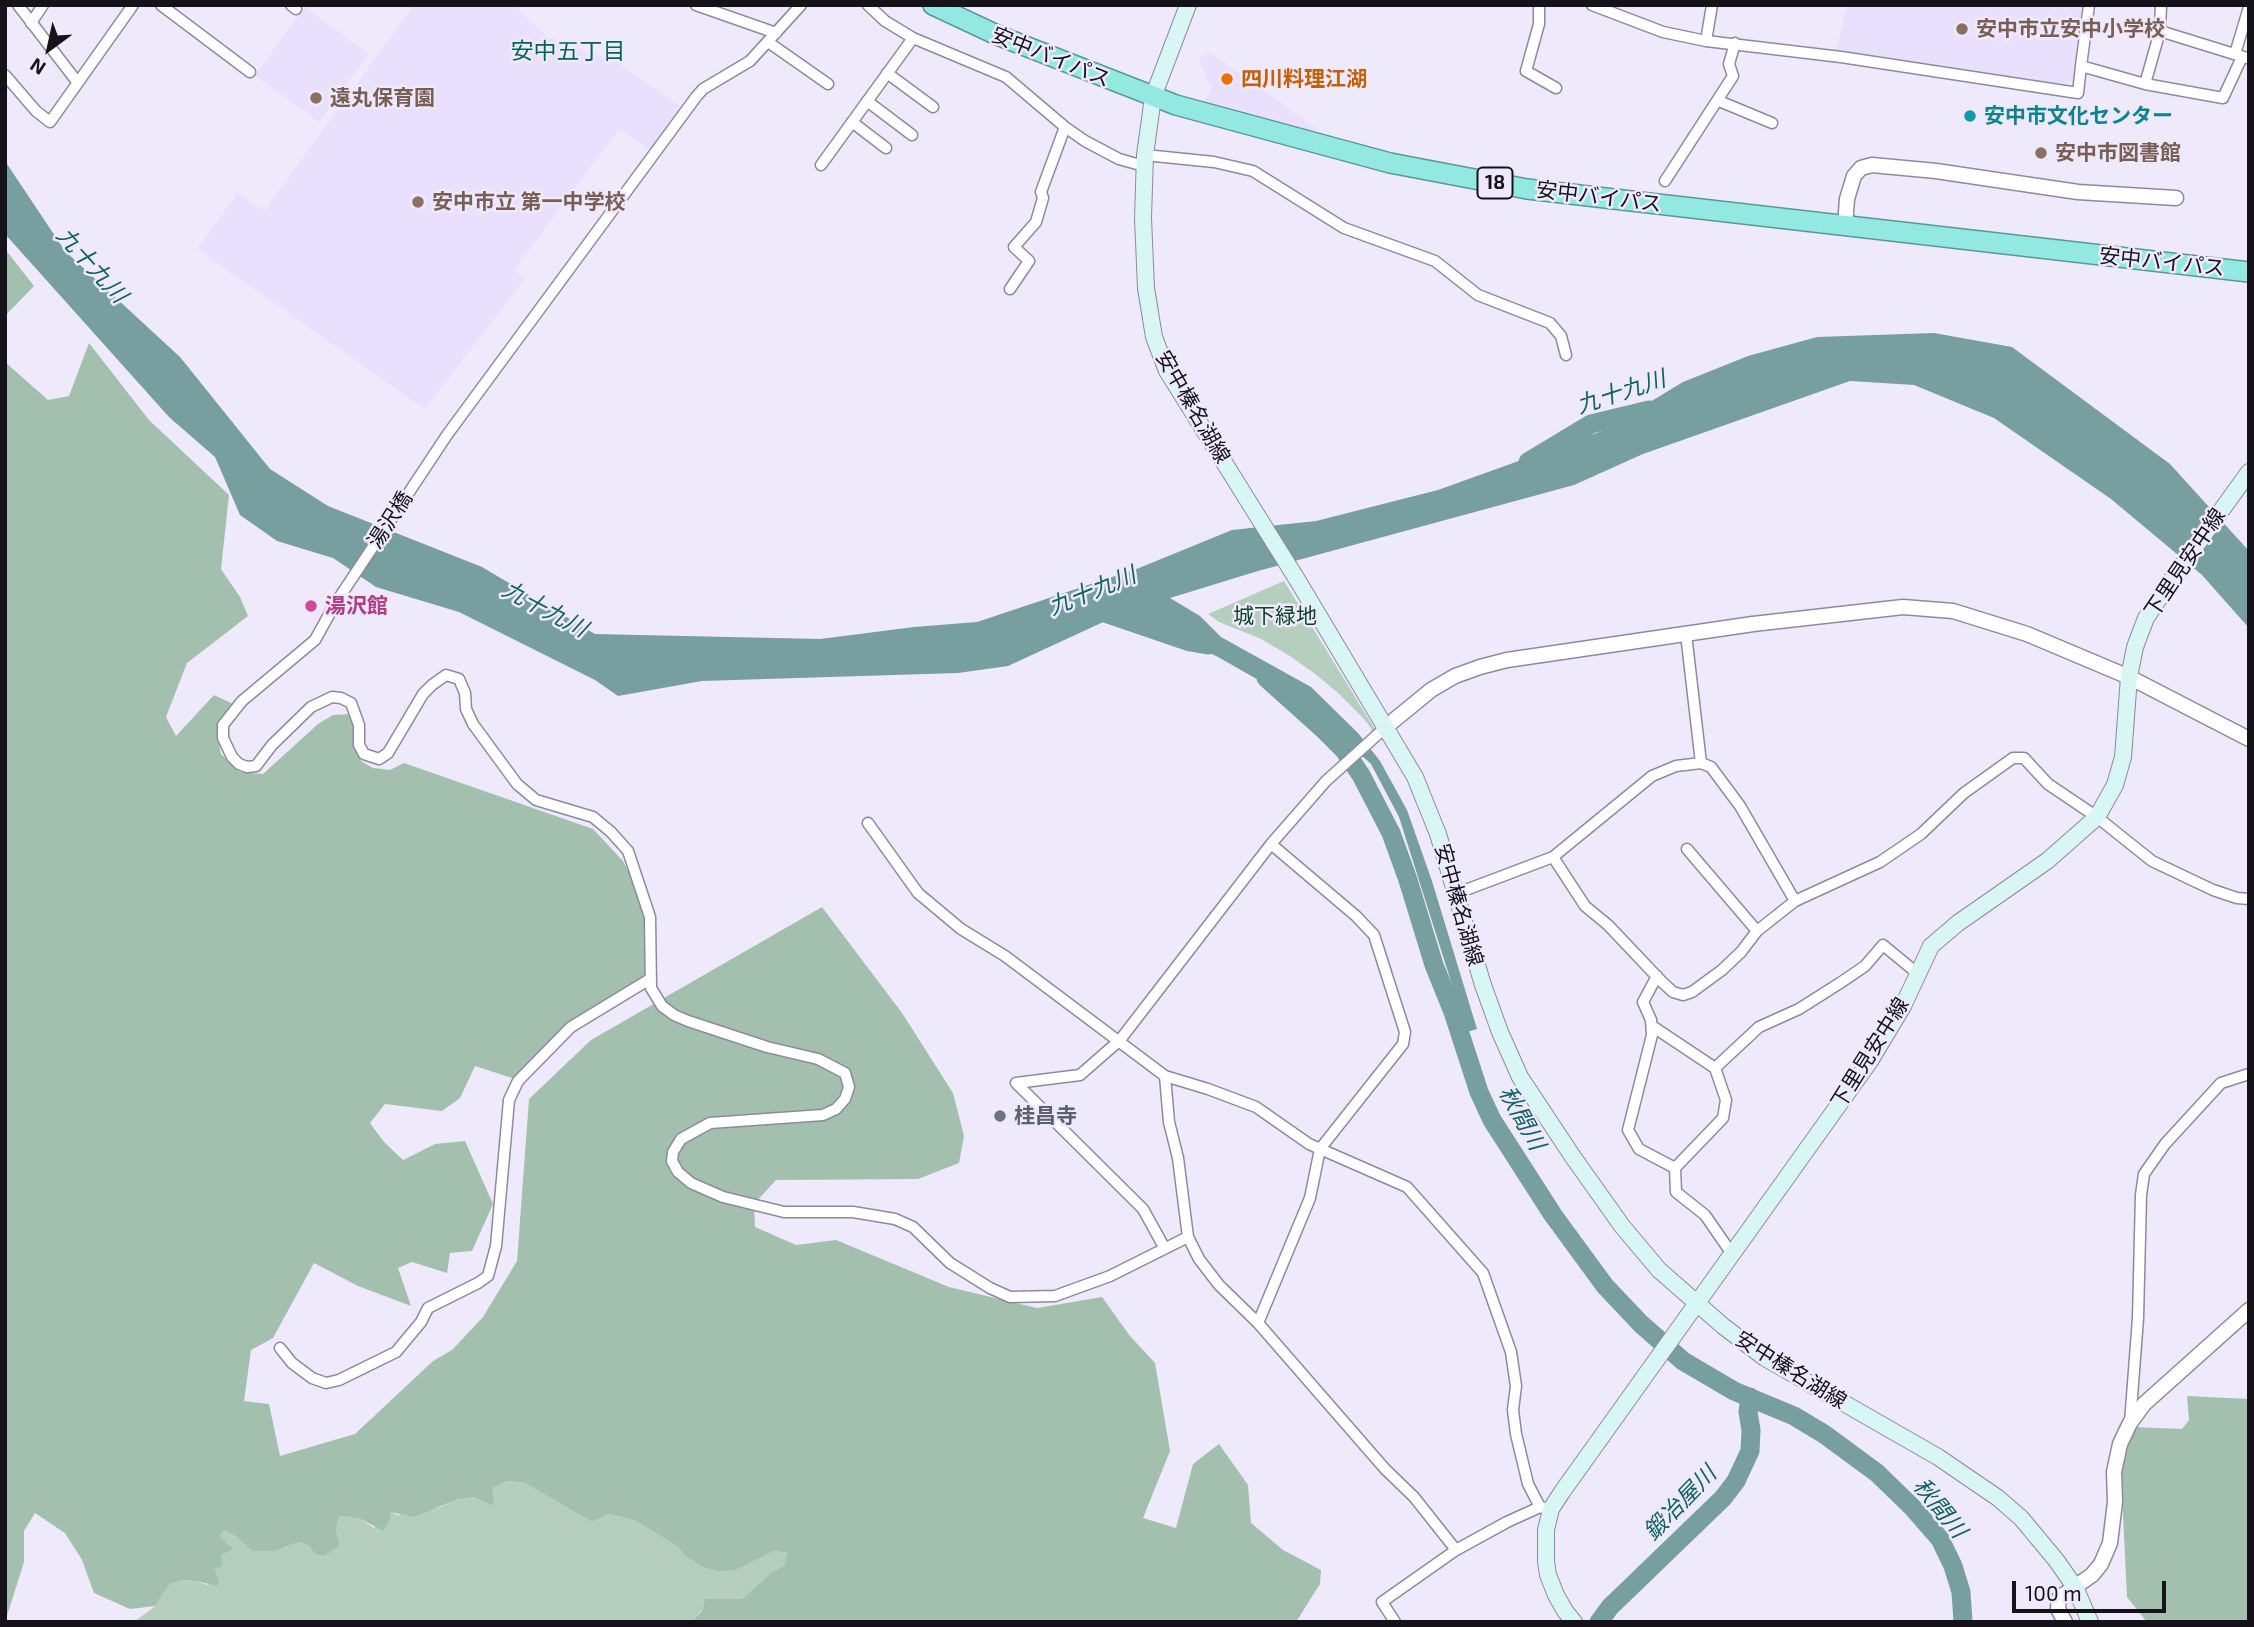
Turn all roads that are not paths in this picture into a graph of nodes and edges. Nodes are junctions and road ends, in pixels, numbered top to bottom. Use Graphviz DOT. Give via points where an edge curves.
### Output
graph roads {
  1 [pos="18,5"];
  2 [pos="43,5"];
  3 [pos="133,5"];
  4 [pos="161,5"];
  5 [pos="696,5"];
  6 [pos="802,5"];
  7 [pos="868,5"];
  8 [pos="933,5"];
  9 [pos="1188,5"];
  10 [pos="1592,5"];
  11 [pos="1712,5"];
  12 [pos="2089,5"];
  13 [pos="2161,5"];
  14 [pos="1537,6"];
  15 [pos="2249,7"];
  16 [pos="30,23"];
  17 [pos="2160,31"];
  18 [pos="776,33"];
  19 [pos="913,38"];
  20 [pos="1706,41"];
  21 [pos="768,42"];
  22 [pos="1735,43"];
  23 [pos="2242,57"];
  24 [pos="2081,66"];
  25 [pos="250,72"];
  26 [pos="887,73"];
  27 [pos="5,75"];
  28 [pos="78,83"];
  29 [pos="2145,83"];
  30 [pos="828,84"];
  31 [pos="1556,88"];
  32 [pos="1153,97"];
  33 [pos="867,101"];
  34 [pos="1719,101"];
  35 [pos="933,107"];
  36 [pos="852,122"];
  37 [pos="1772,122"];
  38 [pos="1065,127"];
  39 [pos="912,135"];
  40 [pos="886,148"];
  41 [pos="1144,160"];
  42 [pos="821,165"];
  43 [pos="1665,181"];
  44 [pos="2176,198"];
  45 [pos="1845,226"];
  46 [pos="2249,272"];
  47 [pos="1010,289"];
  48 [pos="1566,355"];
  49 [pos="2249,472"];
  50 [pos="1686,634"];
  51 [pos="2129,677"];
  52 [pos="1387,726"];
  53 [pos="2249,739"];
  54 [pos="1700,763"];
  55 [pos="2097,817"];
  56 [pos="869,823"];
  57 [pos="1270,844"];
  58 [pos="1687,849"];
  59 [pos="1553,857"];
  60 [pos="1455,894"];
  61 [pos="2249,899"];
  62 [pos="1795,901"];
  63 [pos="1757,931"];
  64 [pos="1917,973"];
  65 [pos="1657,976"];
  66 [pos="650,979"];
  67 [pos="1652,1026"];
  68 [pos="1120,1040"];
  69 [pos="1715,1068"];
  70 [pos="2249,1074"];
  71 [pos="1165,1076"];
  72 [pos="1320,1149"];
  73 [pos="1675,1168"];
  74 [pos="1188,1237"];
  75 [pos="1164,1247"];
  76 [pos="1732,1254"];
  77 [pos="1697,1302"];
  78 [pos="2249,1310"];
  79 [pos="1258,1324"];
  80 [pos="280,1348"];
  81 [pos="2130,1423"];
  82 [pos="1546,1508"];
  83 [pos="1456,1550"];
  84 [pos="2075,1587"];
  85 [pos="1395,1622"];
  86 [pos="1574,1622"];
  87 [pos="2065,1622"];
  88 [pos="2090,1622"];
  1 -- 16 [label="street"];
  2 -- 16 [label="street"];
  3 -- 28 [label="street"];
  4 -- 25 [label="street"];
  5 -- 18 [label="street"];
  6 -- 18 [label="street, 湯沢橋"];
  7 -- 19 [label="street"];
  8 -- 32 [label="highway, 安中バイパス / 18"];
  9 -- 32 [label="main road, 安中榛名湖線"];
  10 -- 20 [label="street" via="1664,32"];
  11 -- 20 [label="street"];
  12 -- 24 [label="street"];
  13 -- 17 [label="street"];
  14 -- 31 [label="street" via="1539,24 1526,71"];
  15 -- 23 [label="street"];
  16 -- 28 [label="street"];
  17 -- 23 [label="street"];
  17 -- 29 [label="street"];
  18 -- 21 [label="street, 湯沢橋"];
  19 -- 26 [label="street"];
  19 -- 38 [label="street" via="1006,77"];
  20 -- 22 [label="street"];
  21 -- 30 [label="street"];
  21 -- 66 [label="street, 湯沢橋" via="750,61 696,97 445,437 315,640 242,701 223,725 223,738 232,757 239,764 256,766 311,707 332,697 341,698 351,703 359,725 359,745 365,754 380,759 423,694 446,676 459,680 473,724 517,784 536,800 593,817 628,851 650,918"];
  22 -- 24 [label="street" via="2078,93"];
  22 -- 34 [label="street" via="1729,64 1733,76"];
  23 -- 29 [label="street" via="2223,98"];
  24 -- 29 [label="street"];
  26 -- 33 [label="street"];
  26 -- 35 [label="street"];
  27 -- 28 [label="street" via="50,122"];
  32 -- 41 [label="main road, 安中榛名湖線"];
  32 -- 45 [label="highway, 安中バイパス / 18" via="1390,163 1527,189"];
  33 -- 36 [label="street"];
  33 -- 39 [label="street"];
  34 -- 37 [label="street"];
  34 -- 43 [label="street"];
  36 -- 40 [label="street"];
  36 -- 42 [label="street"];
  38 -- 41 [label="street" via="1119,159"];
  38 -- 47 [label="street" via="1041,192 1036,222 1014,247 1029,261"];
  41 -- 48 [label="street" via="1213,162 1253,171 1344,228 1435,261 1478,295 1550,323 1561,336"];
  41 -- 52 [label="main road, 安中榛名湖線" via="1146,288 1154,337 1167,371"];
  44 -- 45 [label="street" via="2078,192 1872,165 1854,176"];
  45 -- 46 [label="highway, 安中バイパス / 18"];
  49 -- 51 [label="main road, 下里見安中線" via="2146,618"];
  50 -- 51 [label="street" via="1850,611 1928,608 2027,634"];
  50 -- 52 [label="street" via="1480,667 1431,690"];
  50 -- 54 [label="street"];
  51 -- 53 [label="street"];
  51 -- 55 [label="main road, 下里見安中線" via="2123,757 2115,785"];
  52 -- 57 [label="street" via="1326,781"];
  52 -- 60 [label="main road, 安中榛名湖線" via="1426,801"];
  54 -- 59 [label="street" via="1652,776"];
  54 -- 62 [label="street" via="1712,767 1740,806"];
  55 -- 61 [label="street" via="2152,861 2213,890"];
  55 -- 62 [label="street" via="2048,784 2024,758 2013,758 1880,862"];
  55 -- 64 [label="main road, 下里見安中線" via="2047,861 1931,946"];
  56 -- 68 [label="street" via="918,893 961,929"];
  57 -- 68 [label="street"];
  57 -- 72 [label="street" via="1374,935 1405,1031 1403,1044"];
  58 -- 63 [label="street"];
  59 -- 60 [label="street"];
  59 -- 65 [label="street" via="1585,906"];
  60 -- 77 [label="main road, 安中榛名湖線" via="1487,997 1520,1077 1622,1226 1659,1270"];
  62 -- 63 [label="street"];
  63 -- 65 [label="street" via="1722,970 1692,992 1673,992"];
  64 -- 69 [label="street" via="1883,946 1840,983 1759,1027"];
  64 -- 76 [label="main road, 下里見安中線" via="1870,1061"];
  65 -- 67 [label="street" via="1643,1002"];
  66 -- 75 [label="street" via="655,997 674,1015 832,1065 845,1073 849,1087 836,1109 823,1115 719,1122 692,1132 677,1145 673,1161 691,1183 723,1197 784,1212 853,1212 895,1219 913,1227 950,1263 1010,1297 1055,1296 1110,1276"];
  66 -- 80 [label="street" via="570,1027 518,1081 509,1100 496,1246 488,1276 428,1308 396,1352 339,1380 327,1384 312,1378"];
  67 -- 69 [label="street"];
  67 -- 73 [label="street" via="1628,1130 1639,1149"];
  68 -- 71 [label="street"];
  68 -- 75 [label="street" via="1080,1075 1016,1083 1143,1209"];
  69 -- 73 [label="street" via="1726,1100 1723,1118"];
  70 -- 81 [label="street" via="2221,1083 2144,1174"];
  71 -- 72 [label="street" via="1256,1107"];
  71 -- 74 [label="street"];
  72 -- 79 [label="street" via="1310,1198"];
  72 -- 82 [label="street" via="1407,1187 1483,1273 1511,1352 1516,1434 1528,1483"];
  73 -- 76 [label="street" via="1676,1192 1705,1215"];
  74 -- 75 [label="street"];
  74 -- 79 [label="street" via="1219,1285"];
  76 -- 77 [label="main road, 下里見安中線"];
  77 -- 82 [label="main road, 下里見安中線"];
  77 -- 84 [label="main road, 安中榛名湖線" via="1765,1358 1938,1457 1998,1498 2021,1518"];
  78 -- 81 [label="street" via="2144,1404"];
  79 -- 83 [label="street"];
  81 -- 84 [label="street" via="2113,1472 2110,1543 2101,1564"];
  82 -- 83 [label="street"];
  82 -- 86 [label="main road, 下里見安中線" via="1548,1575"];
  83 -- 85 [label="street" via="1382,1602"];
  84 -- 87 [label="street" via="2059,1598 2058,1609"];
  84 -- 88 [label="main road, 安中榛名湖線"];
}
